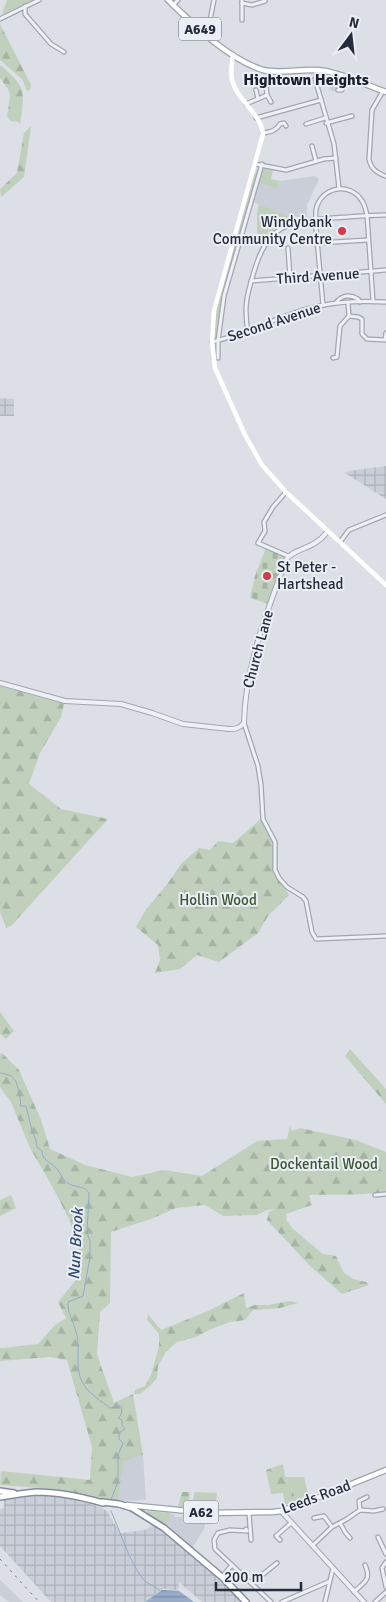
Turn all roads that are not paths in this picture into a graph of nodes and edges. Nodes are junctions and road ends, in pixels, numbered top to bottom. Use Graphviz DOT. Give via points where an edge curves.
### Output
graph roads {
  1 [pos="39,0"];
  2 [pos="168,0"];
  3 [pos="178,0"];
  4 [pos="214,0"];
  5 [pos="242,1"];
  6 [pos="265,1"];
  7 [pos="173,5"];
  8 [pos="25,6"];
  9 [pos="0,19"];
  10 [pos="242,20"];
  11 [pos="207,35"];
  12 [pos="64,52"];
  13 [pos="233,55"];
  14 [pos="346,77"];
  15 [pos="315,79"];
  16 [pos="266,85"];
  17 [pos="256,90"];
  18 [pos="341,91"];
  19 [pos="384,92"];
  20 [pos="267,95"];
  21 [pos="258,99"];
  22 [pos="321,100"];
  23 [pos="271,102"];
  24 [pos="246,104"];
  25 [pos="352,116"];
  26 [pos="256,118"];
  27 [pos="325,118"];
  28 [pos="326,123"];
  29 [pos="306,124"];
  30 [pos="286,126"];
  31 [pos="263,133"];
  32 [pos="312,146"];
  33 [pos="336,158"];
  34 [pos="316,161"];
  35 [pos="255,164"];
  36 [pos="262,164"];
  37 [pos="385,176"];
  38 [pos="339,188"];
  39 [pos="386,215"];
  40 [pos="367,216"];
  41 [pos="316,220"];
  42 [pos="368,240"];
  43 [pos="317,243"];
  44 [pos="288,248"];
  45 [pos="386,270"];
  46 [pos="370,272"];
  47 [pos="320,276"];
  48 [pos="290,278"];
  49 [pos="251,281"];
  50 [pos="373,301"];
  51 [pos="360,302"];
  52 [pos="386,302"];
  53 [pos="348,303"];
  54 [pos="335,304"];
  55 [pos="323,305"];
  56 [pos="349,316"];
  57 [pos="248,332"];
  58 [pos="386,332"];
  59 [pos="215,341"];
  60 [pos="218,358"];
  61 [pos="333,358"];
  62 [pos="286,492"];
  63 [pos="386,515"];
  64 [pos="328,532"];
  65 [pos="340,542"];
  66 [pos="288,556"];
  67 [pos="386,585"];
  68 [pos="0,683"];
  69 [pos="244,723"];
  70 [pos="236,729"];
  71 [pos="246,732"];
  72 [pos="386,936"];
  73 [pos="386,1194"];
  74 [pos="375,1195"];
  75 [pos="386,1470"];
  76 [pos="0,1491"];
  77 [pos="25,1494"];
  78 [pos="0,1497"];
  79 [pos="367,1497"];
  80 [pos="120,1506"];
  81 [pos="141,1507"];
  82 [pos="132,1508"];
  83 [pos="153,1508"];
  84 [pos="383,1509"];
  85 [pos="360,1510"];
  86 [pos="281,1511"];
  87 [pos="374,1512"];
  88 [pos="249,1513"];
  89 [pos="146,1517"];
  90 [pos="372,1517"];
  91 [pos="314,1518"];
  92 [pos="291,1523"];
  93 [pos="340,1523"];
  94 [pos="332,1527"];
  95 [pos="247,1531"];
  96 [pos="378,1537"];
  97 [pos="350,1538"];
  98 [pos="251,1540"];
  99 [pos="280,1540"];
  100 [pos="312,1545"];
  101 [pos="386,1554"];
  102 [pos="386,1562"];
  103 [pos="277,1563"];
  104 [pos="365,1565"];
  105 [pos="232,1566"];
  106 [pos="333,1568"];
  107 [pos="222,1577"];
  108 [pos="328,1582"];
  109 [pos="252,1583"];
  110 [pos="386,1587"];
  111 [pos="354,1592"];
  112 [pos="386,1592"];
  113 [pos="246,1602"];
  114 [pos="271,1602"];
  115 [pos="282,1602"];
  116 [pos="324,1602"];
  117 [pos="364,1602"];
  118 [pos="375,1602"];
  1 -- 8 [label="street"];
  2 -- 7 [label="main road, A649"];
  3 -- 7 [label="street"];
  4 -- 11 [label="street"];
  5 -- 6 [label="street" via="252,5"];
  5 -- 10 [label="street"];
  7 -- 11 [label="main road, A649"];
  8 -- 9 [label="street"];
  8 -- 12 [label="street" via="25,14 51,44"];
  11 -- 13 [label="main road, A649"];
  13 -- 14 [label="main road, A649" via="269,71 324,71"];
  13 -- 24 [label="main road" via="232,80"];
  14 -- 18 [label="street"];
  14 -- 19 [label="main road, A649"];
  15 -- 22 [label="street"];
  16 -- 20 [label="street"];
  17 -- 21 [label="street"];
  19 -- 37 [label="street" via="372,110 369,159 375,171"];
  20 -- 21 [label="street"];
  20 -- 23 [label="street"];
  21 -- 24 [label="street"];
  22 -- 26 [label="street"];
  22 -- 27 [label="street"];
  24 -- 26 [label="main road"];
  25 -- 28 [label="street"];
  26 -- 31 [label="main road"];
  27 -- 28 [label="street"];
  27 -- 29 [label="street"];
  28 -- 33 [label="street"];
  30 -- 31 [label="street" via="280,124 271,132"];
  31 -- 35 [label="main road"];
  32 -- 34 [label="street"];
  33 -- 34 [label="street"];
  33 -- 38 [label="street"];
  34 -- 36 [label="street" via="286,170"];
  35 -- 36 [label="street"];
  35 -- 59 [label="main road" via="218,292 214,311"];
  36 -- 59 [label="street" via="224,296"];
  38 -- 40 [label="street" via="352,190 362,200"];
  38 -- 41 [label="street" via="323,196 316,209"];
  39 -- 40 [label="street"];
  40 -- 41 [label="street"];
  40 -- 42 [label="street"];
  41 -- 43 [label="street"];
  41 -- 49 [label="street" via="289,224 274,234 261,250"];
  42 -- 43 [label="street"];
  42 -- 46 [label="street"];
  43 -- 47 [label="street"];
  44 -- 48 [label="street"];
  45 -- 46 [label="street, Third Avenue"];
  46 -- 47 [label="street, Third Avenue"];
  46 -- 50 [label="street"];
  47 -- 48 [label="street, Third Avenue"];
  47 -- 55 [label="street"];
  48 -- 49 [label="street, Third Avenue"];
  49 -- 57 [label="street" via="245,313"];
  50 -- 51 [label="street, Second Avenue"];
  50 -- 52 [label="street, Second Avenue"];
  51 -- 53 [label="street, Second Avenue"];
  51 -- 54 [label="street, Second Avenue" via="348,295"];
  53 -- 54 [label="street, Second Avenue"];
  53 -- 56 [label="street"];
  54 -- 55 [label="street, Second Avenue"];
  55 -- 57 [label="street, Second Avenue"];
  56 -- 58 [label="street" via="362,319 362,334 367,339 386,340"];
  56 -- 61 [label="street" via="340,326 336,357"];
  57 -- 59 [label="street, Second Avenue"];
  59 -- 60 [label="street"];
  59 -- 62 [label="main road" via="215,368 245,435 262,465"];
  62 -- 64 [label="main road"];
  62 -- 66 [label="street" via="264,522 265,530 258,543"];
  63 -- 65 [label="street" via="350,530"];
  64 -- 65 [label="main road"];
  64 -- 66 [label="street" via="314,544"];
  65 -- 67 [label="main road"];
  66 -- 69 [label="street, Church Lane" via="248,676"];
  68 -- 70 [label="street" via="65,701 121,704 183,724"];
  69 -- 70 [label="street"];
  69 -- 71 [label="street"];
  70 -- 71 [label="street"];
  71 -- 72 [label="street" via="262,784 263,819 275,842 275,870 287,887 306,901 316,940"];
  73 -- 74 [label="street"];
  75 -- 86 [label="main road, Leeds Road / A62"];
  76 -- 77 [label="highway, Leeds Road / A62"];
  77 -- 78 [label="highway, Leeds Road / A62"];
  77 -- 80 [label="highway, Leeds Road / A62" via="65,1495"];
  79 -- 85 [label="street" via="359,1501"];
  80 -- 81 [label="main road, Leeds Road / A62"];
  80 -- 82 [label="highway, Leeds Road / A62"];
  80 -- 89 [label="highway"];
  81 -- 82 [label="main road, Leeds Road / A62"];
  81 -- 83 [label="main road, Leeds Road / A62"];
  82 -- 83 [label="main road, Leeds Road"];
  82 -- 89 [label="highway"];
  83 -- 88 [label="main road, Leeds Road / A62"];
  84 -- 87 [label="street"];
  85 -- 87 [label="street"];
  85 -- 93 [label="street"];
  86 -- 88 [label="main road, Leeds Road / A62"];
  86 -- 92 [label="street"];
  87 -- 90 [label="street"];
  88 -- 98 [label="street"];
  89 -- 107 [label="highway" via="164,1528"];
  91 -- 94 [label="street" via="324,1516"];
  92 -- 99 [label="street" via="276,1536"];
  92 -- 100 [label="street"];
  93 -- 94 [label="street"];
  93 -- 97 [label="street"];
  94 -- 100 [label="street"];
  95 -- 105 [label="street" via="224,1530 214,1540 215,1549"];
  96 -- 101 [label="street"];
  100 -- 106 [label="street"];
  102 -- 110 [label="street" via="382,1568"];
  103 -- 109 [label="street"];
  104 -- 111 [label="street" via="368,1577"];
  105 -- 107 [label="street"];
  105 -- 109 [label="street"];
  106 -- 108 [label="street"];
  106 -- 111 [label="street"];
  107 -- 113 [label="highway"];
  108 -- 115 [label="street"];
  108 -- 116 [label="street"];
  109 -- 114 [label="street"];
  111 -- 117 [label="street"];
  112 -- 118 [label="street"];
}
